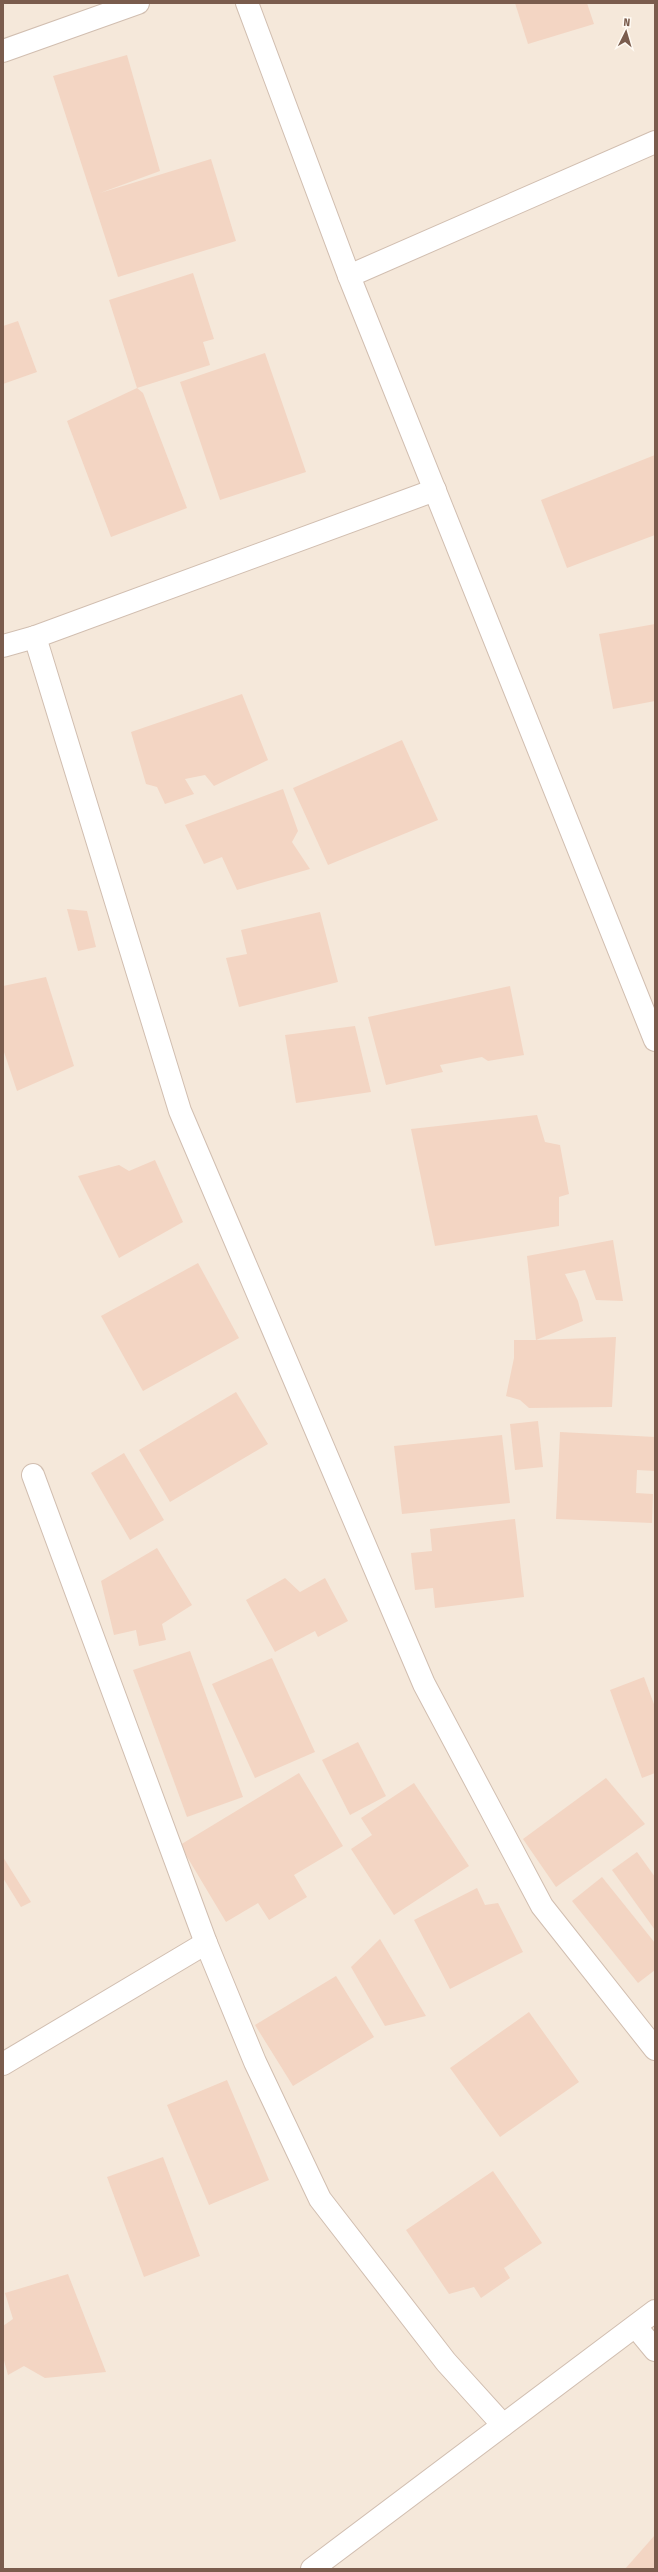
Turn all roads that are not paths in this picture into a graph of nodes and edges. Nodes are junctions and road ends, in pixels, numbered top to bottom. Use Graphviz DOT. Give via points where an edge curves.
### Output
graph roads {
  1 [pos="138,3"];
  2 [pos="247,3"];
  3 [pos="3,51"];
  4 [pos="655,142"];
  5 [pos="349,276"];
  6 [pos="435,490"];
  7 [pos="35,637"];
  8 [pos="3,646"];
  9 [pos="648,1002"];
  10 [pos="655,1040"];
  11 [pos="33,1475"];
  12 [pos="206,1943"];
  13 [pos="655,2049"];
  14 [pos="3,2064"];
  15 [pos="655,2311"];
  16 [pos="636,2327"];
  17 [pos="655,2350"];
  18 [pos="503,2425"];
  19 [pos="312,2569"];
  1 -- 3 [label="street"];
  2 -- 5 [label="street"];
  4 -- 5 [label="street"];
  5 -- 6 [label="street"];
  6 -- 7 [label="street"];
  6 -- 9 [label="street"];
  7 -- 8 [label="street"];
  7 -- 13 [label="street" via="180,1111 424,1684 542,1906"];
  9 -- 10 [label="street"];
  11 -- 12 [label="street"];
  12 -- 14 [label="street"];
  12 -- 18 [label="street" via="255,2062 320,2198 446,2362"];
  15 -- 16 [label="street"];
  16 -- 17 [label="street"];
  16 -- 18 [label="street"];
  18 -- 19 [label="street"];
}
